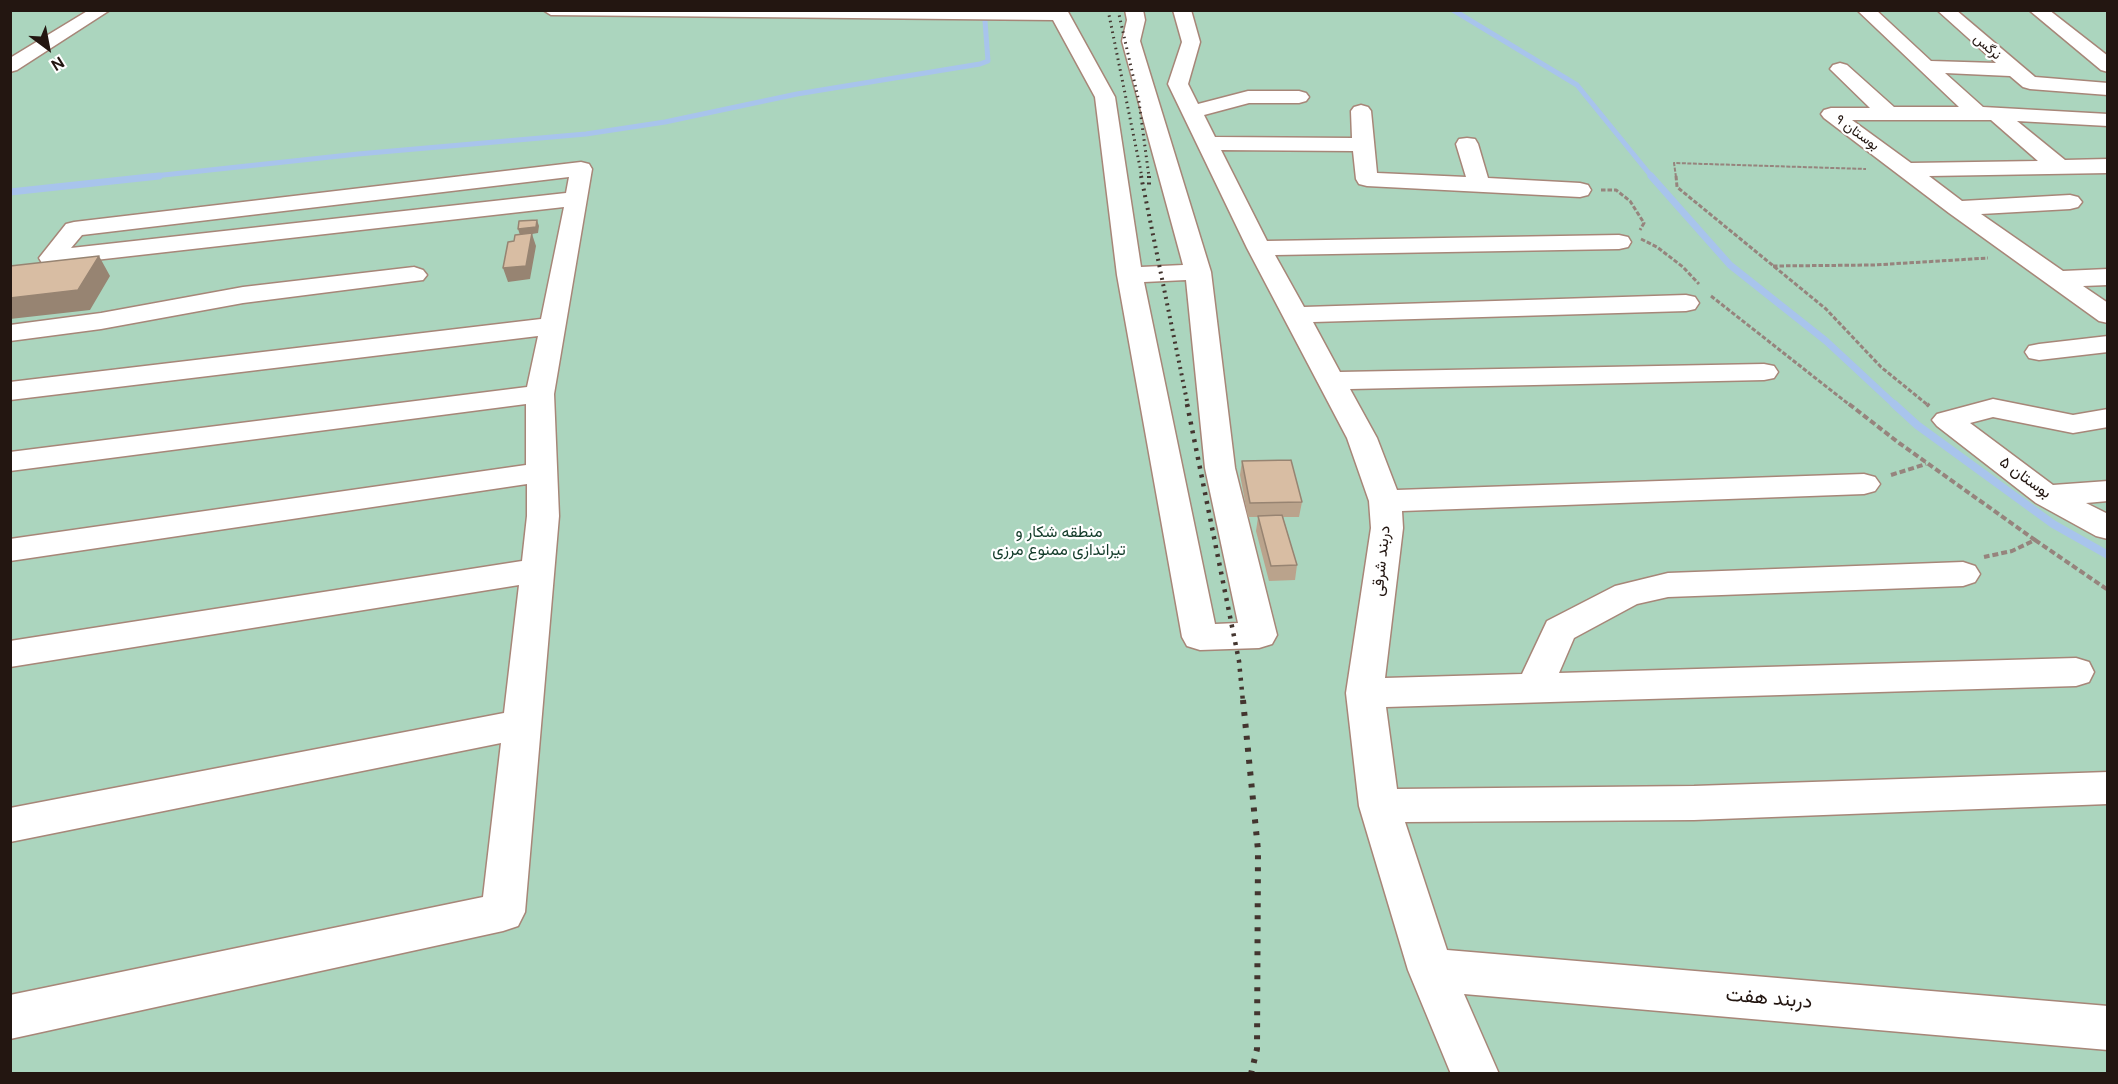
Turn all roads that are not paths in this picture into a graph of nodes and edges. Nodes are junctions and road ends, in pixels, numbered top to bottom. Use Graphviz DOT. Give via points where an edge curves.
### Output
graph roads {
  1 [pos="102,10"];
  2 [pos="551,10"];
  3 [pos="1134,10"];
  4 [pos="1182,10"];
  5 [pos="1865,10"];
  6 [pos="1945,10"];
  7 [pos="2037,10"];
  8 [pos="1058,13"];
  9 [pos="10,66"];
  10 [pos="1925,66"];
  11 [pos="2108,66"];
  12 [pos="1840,69"];
  13 [pos="2014,70"];
  14 [pos="2072,87"];
  15 [pos="2108,89"];
  16 [pos="1299,97"];
  17 [pos="1361,111"];
  18 [pos="1192,112"];
  19 [pos="1889,114"];
  20 [pos="1986,114"];
  21 [pos="2108,118"];
  22 [pos="1207,143"];
  23 [pos="1467,144"];
  24 [pos="1364,145"];
  25 [pos="2058,166"];
  26 [pos="2108,166"];
  27 [pos="1909,170"];
  28 [pos="1479,184"];
  29 [pos="1580,190"];
  30 [pos="351,195"];
  31 [pos="577,199"];
  32 [pos="2070,202"];
  33 [pos="1957,208"];
  34 [pos="337,226"];
  35 [pos="1619,242"];
  36 [pos="1259,248"];
  37 [pos="1198,272"];
  38 [pos="414,275"];
  39 [pos="1130,275"];
  40 [pos="2108,277"];
  41 [pos="2058,279"];
  42 [pos="1686,303"];
  43 [pos="1296,315"];
  44 [pos="2108,315"];
  45 [pos="553,326"];
  46 [pos="10,333"];
  47 [pos="2108,344"];
  48 [pos="2039,352"];
  49 [pos="1764,372"];
  50 [pos="1332,381"];
  51 [pos="10,392"];
  52 [pos="540,394"];
  53 [pos="2108,418"];
  54 [pos="10,462"];
  55 [pos="542,472"];
  56 [pos="1864,484"];
  57 [pos="2108,491"];
  58 [pos="2047,496"];
  59 [pos="1385,501"];
  60 [pos="2108,528"];
  61 [pos="10,550"];
  62 [pos="537,570"];
  63 [pos="1963,574"];
  64 [pos="10,654"];
  65 [pos="2076,672"];
  66 [pos="1534,688"];
  67 [pos="1365,693"];
  68 [pos="522,724"];
  69 [pos="2108,788"];
  70 [pos="1379,806"];
  71 [pos="10,825"];
  72 [pos="1431,970"];
  73 [pos="10,1017"];
  74 [pos="2108,1028"];
  75 [pos="1475,1074"];
  1 -- 9 [label="street"];
  2 -- 8 [label="street"];
  3 -- 37 [label="street" via="1131,41"];
  4 -- 18 [label="street, دربند شرقی" via="1191,42 1178,84"];
  5 -- 10 [label="street"];
  6 -- 13 [label="street, نرگس"];
  7 -- 11 [label="street"];
  8 -- 39 [label="street" via="1105,97"];
  10 -- 13 [label="street"];
  10 -- 20 [label="street"];
  12 -- 19 [label="street"];
  13 -- 14 [label="street, نرگس" via="2030,83"];
  14 -- 15 [label="street"];
  14 -- 21 [label="street"];
  16 -- 18 [label="street" via="1248,97"];
  17 -- 24 [label="street"];
  18 -- 22 [label="street, دربند شرقی"];
  19 -- 20 [label="street, بوستان ۹"];
  19 -- 27 [label="street, بوستان ۹" via="1830,114"];
  20 -- 21 [label="street, بوستان ۹"];
  20 -- 25 [label="street"];
  22 -- 24 [label="street"];
  22 -- 36 [label="street, دربند شرقی"];
  23 -- 28 [label="street"];
  24 -- 28 [label="street" via="1367,179"];
  25 -- 26 [label="street"];
  25 -- 27 [label="street"];
  27 -- 33 [label="street, بوستان ۹"];
  28 -- 29 [label="street"];
  30 -- 31 [label="street" via="581,169"];
  30 -- 34 [label="street"];
  30 -- 34 [label="street" via="74,229 51,258"];
  31 -- 34 [label="street"];
  31 -- 45 [label="street"];
  32 -- 33 [label="street"];
  33 -- 41 [label="street, بوستان ۹"];
  35 -- 36 [label="street"];
  36 -- 43 [label="street, دربند شرقی"];
  37 -- 39 [label="street"];
  37 -- 39 [label="street" via="1221,468 1259,635 1200,637"];
  38 -- 46 [label="street" via="243,295"];
  40 -- 41 [label="street"];
  41 -- 44 [label="street, بوستان ۹"];
  42 -- 43 [label="street"];
  43 -- 50 [label="street, دربند شرقی"];
  45 -- 51 [label="street"];
  45 -- 52 [label="street"];
  47 -- 48 [label="street"];
  49 -- 50 [label="street"];
  50 -- 59 [label="street, دربند شرقی" via="1362,438"];
  52 -- 54 [label="street"];
  52 -- 55 [label="street"];
  53 -- 58 [label="street, بوستان ۵" via="2073,424 1993,408 1947,420"];
  55 -- 61 [label="street"];
  55 -- 62 [label="street" via="543,516"];
  56 -- 59 [label="street"];
  57 -- 58 [label="street"];
  58 -- 60 [label="street, بوستان ۵"];
  59 -- 67 [label="street, دربند شرقی" via="1387,528"];
  62 -- 64 [label="street"];
  62 -- 68 [label="street"];
  63 -- 66 [label="street" via="1668,585 1627,595 1560,630"];
  65 -- 66 [label="street"];
  66 -- 67 [label="street"];
  67 -- 70 [label="street, دربند شرقی"];
  68 -- 71 [label="street"];
  68 -- 73 [label="street" via="503,912"];
  69 -- 70 [label="street" via="1694,803"];
  70 -- 72 [label="street, دربند شرقی"];
  72 -- 74 [label="street, دربند هفت"];
  72 -- 75 [label="street, دربند شرقی"];
}
